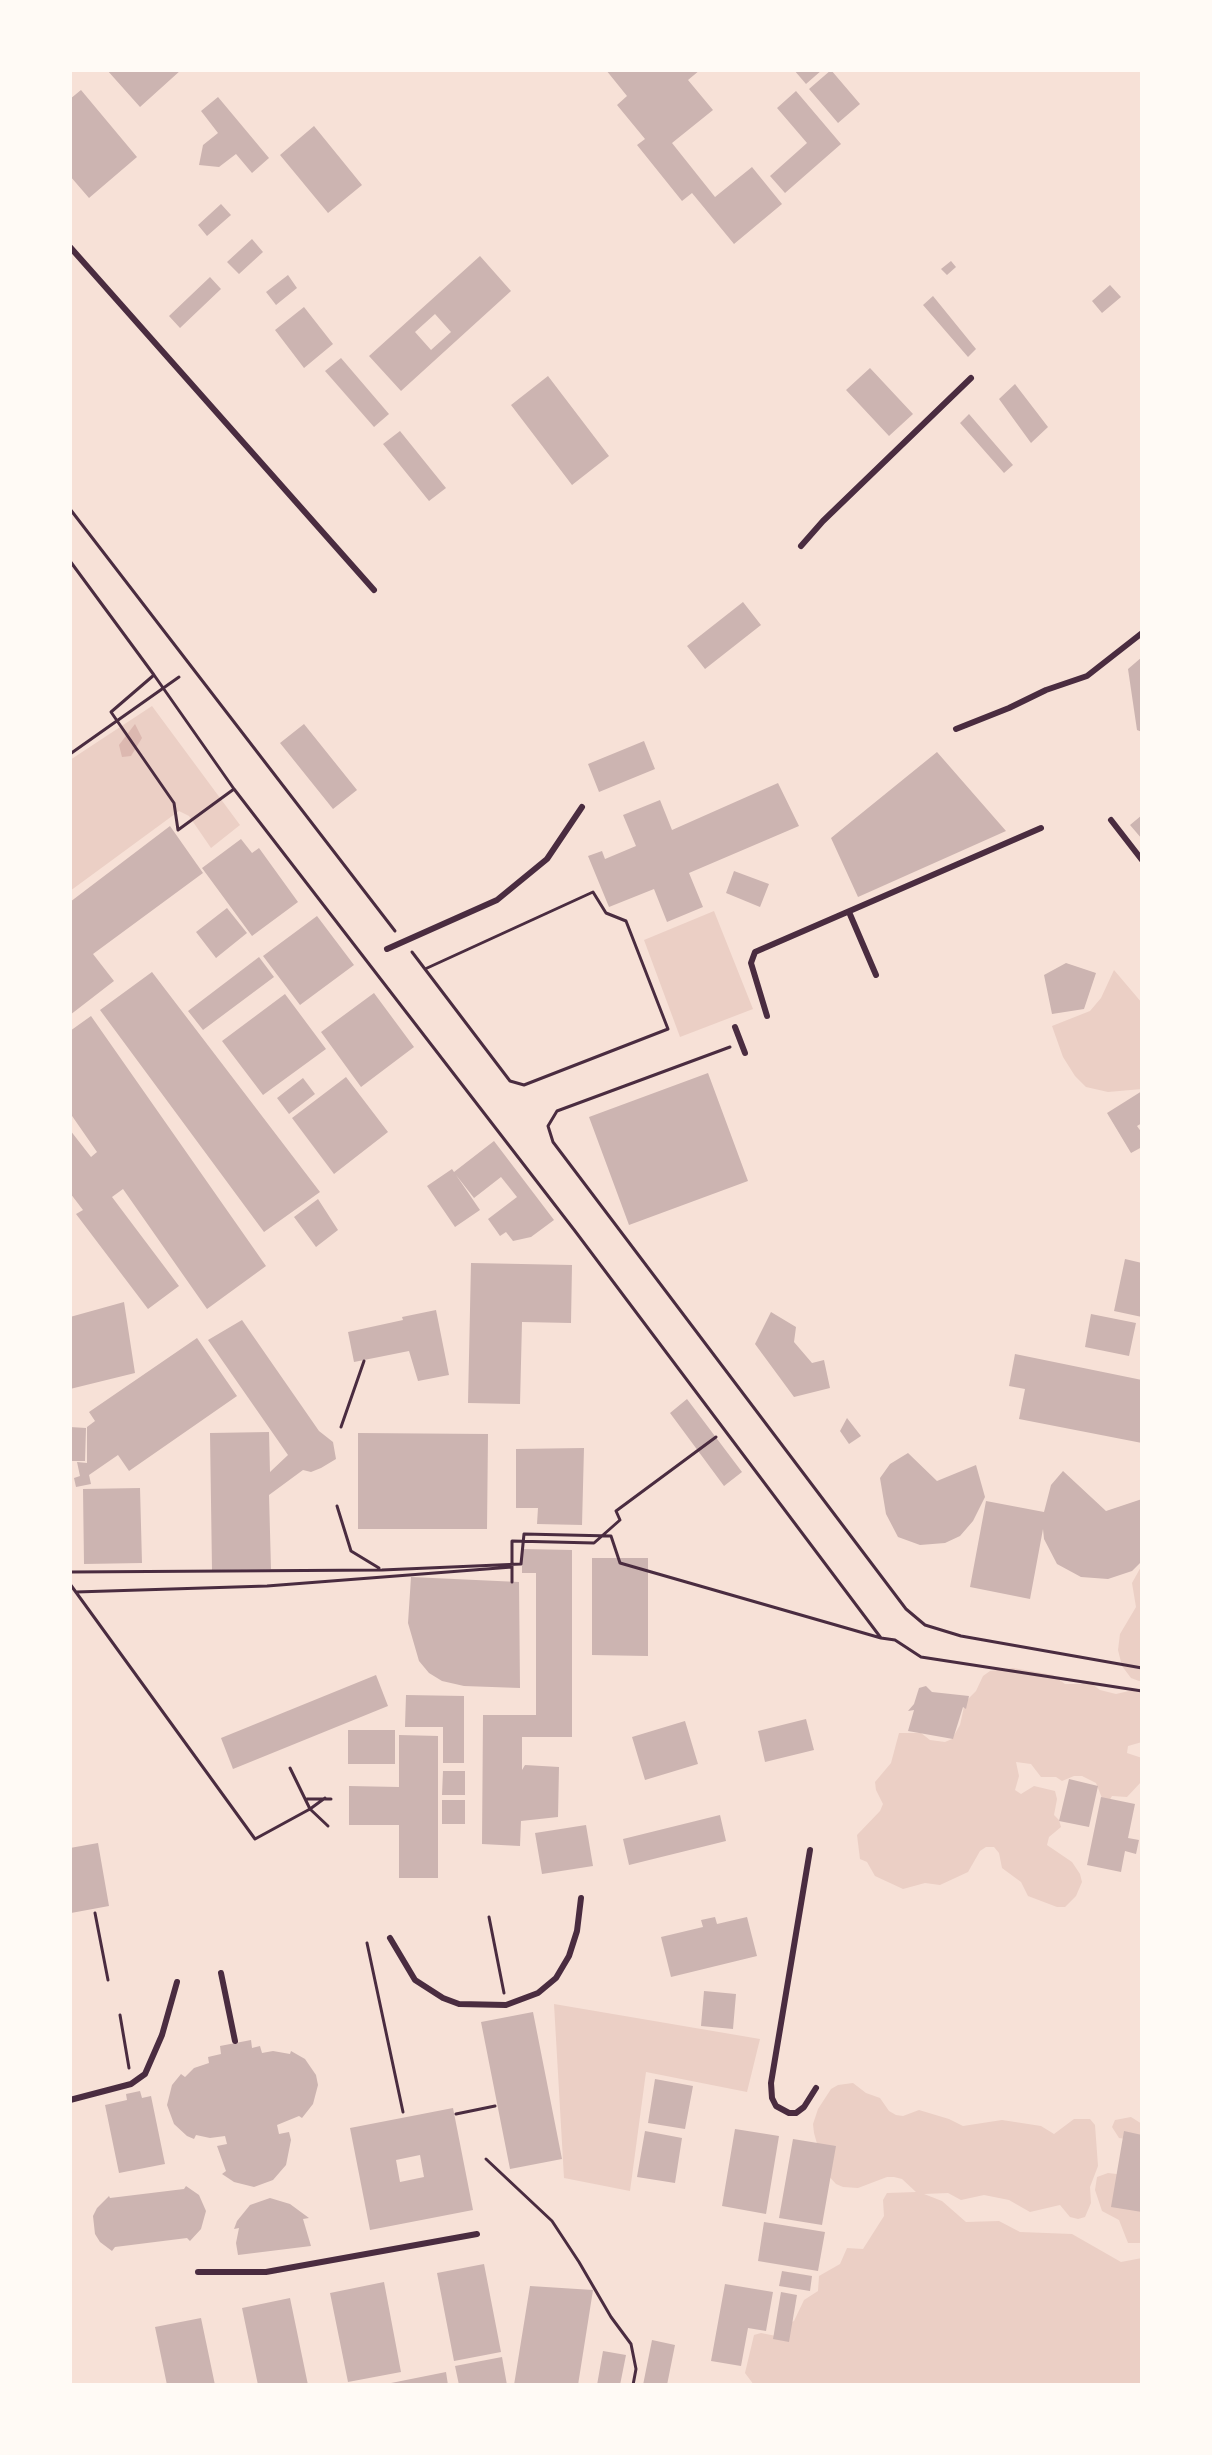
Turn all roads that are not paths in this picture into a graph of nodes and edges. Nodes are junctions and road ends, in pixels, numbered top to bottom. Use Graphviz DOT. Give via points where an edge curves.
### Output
graph roads {
  1 [pos="70,247"];
  2 [pos="971,378"];
  3 [pos="801,546"];
  4 [pos="374,590"];
  5 [pos="1142,633"];
  6 [pos="956,729"];
  7 [pos="582,807"];
  8 [pos="1111,820"];
  9 [pos="1041,828"];
  10 [pos="1142,860"];
  11 [pos="849,912"];
  12 [pos="387,949"];
  13 [pos="876,975"];
  14 [pos="767,1016"];
  15 [pos="735,1027"];
  16 [pos="745,1053"];
  17 [pos="810,1850"];
  18 [pos="581,1898"];
  19 [pos="390,1938"];
  20 [pos="221,1973"];
  21 [pos="177,1982"];
  22 [pos="235,2041"];
  23 [pos="816,2088"];
  24 [pos="70,2100"];
  25 [pos="477,2234"];
  26 [pos="198,2272"];
  1 -- 4 [label="lane"];
  2 -- 3 [label="lane"];
  5 -- 6 [label="lane" via="1087,676"];
  7 -- 12 [label="lane" via="547,859 497,900"];
  8 -- 10 [label="lane"];
  9 -- 11 [label="lane"];
  11 -- 13 [label="lane"];
  11 -- 14 [label="lane" via="755,952 751,963"];
  15 -- 16 [label="lane"];
  17 -- 23 [label="lane" via="772,2098 776,2106 796,2113"];
  18 -- 19 [label="lane" via="577,1931 556,1978 538,1993 506,2005 459,2004 443,1998 415,1980"];
  20 -- 22 [label="lane"];
  21 -- 24 [label="lane" via="145,2074 131,2084"];
  25 -- 26 [label="lane" via="266,2272"];
}
